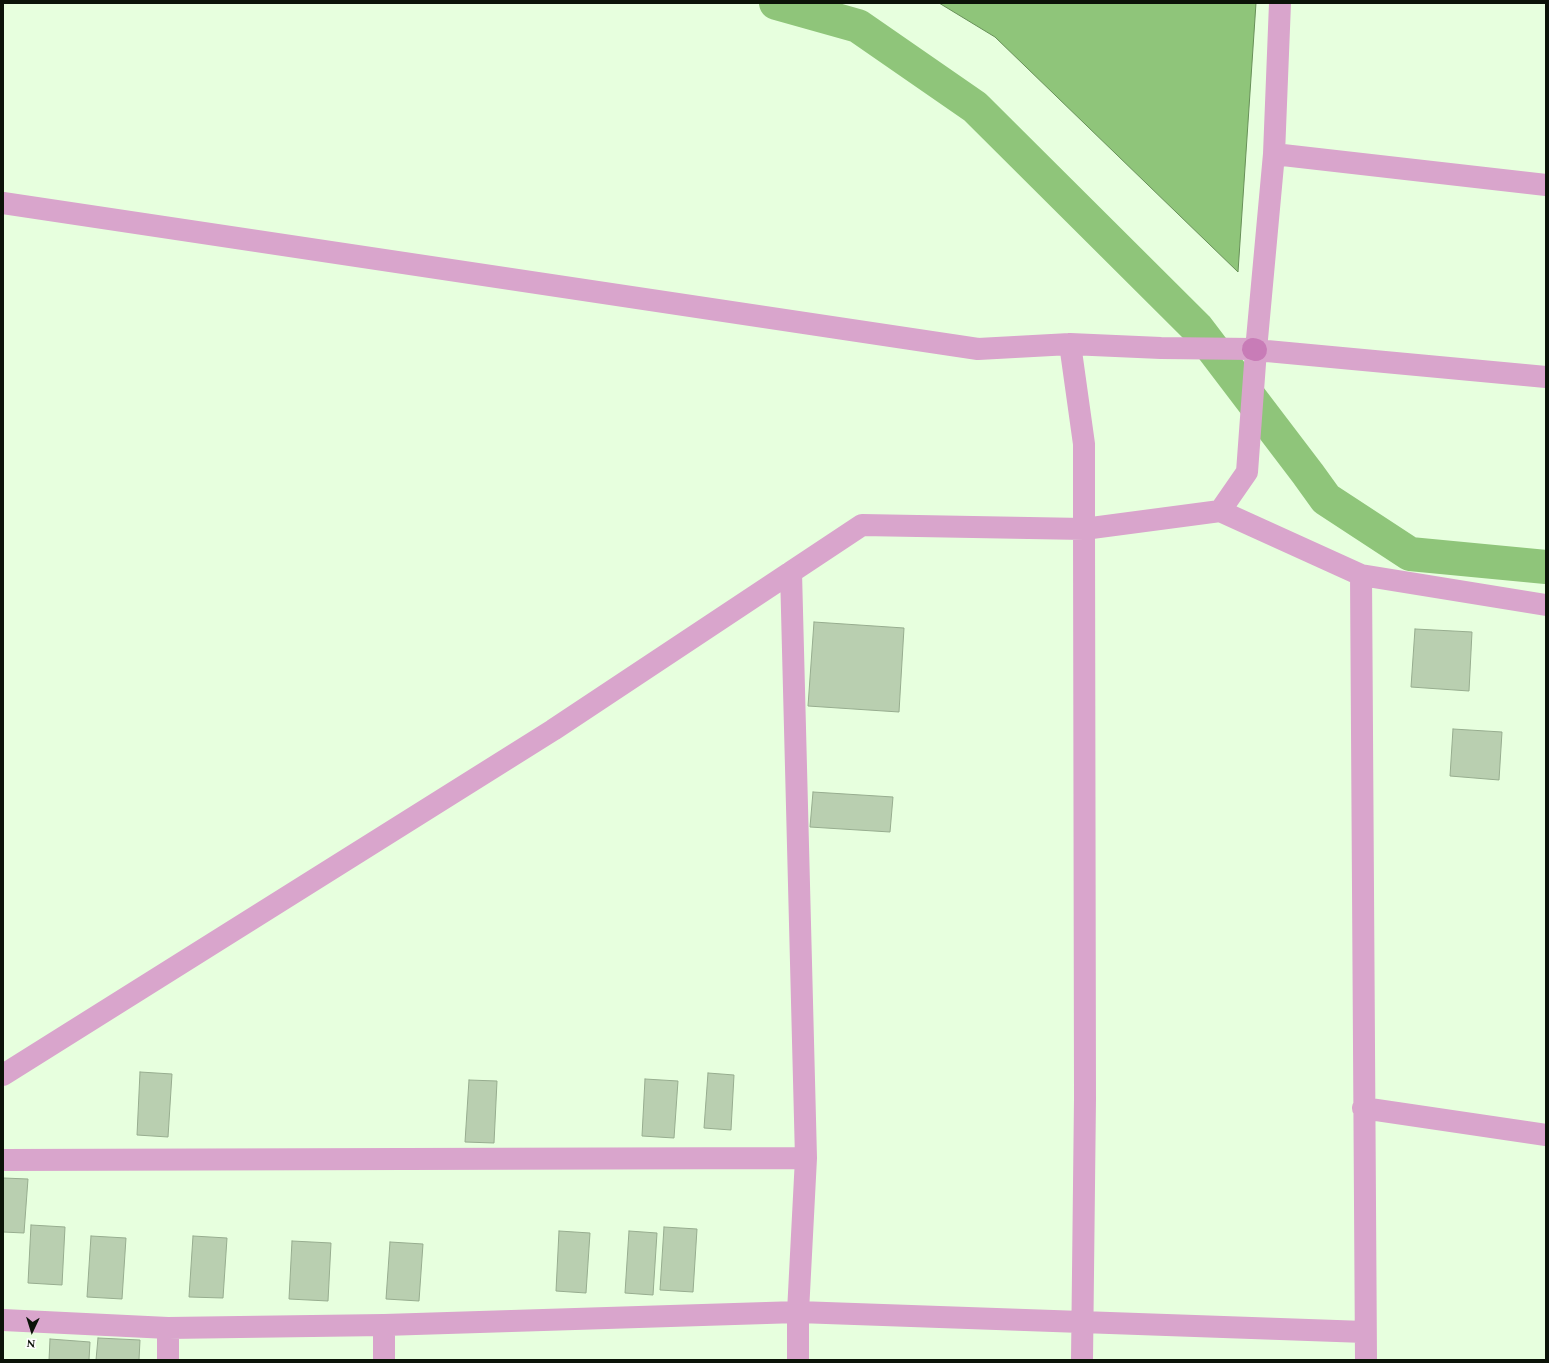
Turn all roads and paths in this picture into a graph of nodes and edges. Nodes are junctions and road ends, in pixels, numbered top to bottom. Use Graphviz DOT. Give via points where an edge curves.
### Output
graph roads {
  1 [pos="1280,3"];
  2 [pos="1274,154"];
  3 [pos="1546,185"];
  4 [pos="3,203"];
  5 [pos="1070,344"];
  6 [pos="1255,350"];
  7 [pos="1546,377"];
  8 [pos="1220,511"];
  9 [pos="1084,529"];
  10 [pos="791,572"];
  11 [pos="1361,575"];
  12 [pos="1546,605"];
  13 [pos="3,1075"];
  14 [pos="1363,1108"];
  15 [pos="1546,1135"];
  16 [pos="806,1158"];
  17 [pos="3,1160"];
  18 [pos="798,1312"];
  19 [pos="3,1320"];
  20 [pos="1082,1322"];
  21 [pos="384,1325"];
  22 [pos="168,1328"];
  23 [pos="1366,1332"];
  24 [pos="168,1360"];
  25 [pos="384,1360"];
  26 [pos="798,1360"];
  27 [pos="1082,1360"];
  28 [pos="1366,1360"];
  1 -- 2 [label="street"];
  2 -- 3 [label="street"];
  2 -- 6 [label="street"];
  4 -- 5 [label="street" via="978,349"];
  5 -- 6 [label="street"];
  5 -- 9 [label="street" via="1084,444"];
  6 -- 7 [label="street"];
  6 -- 8 [label="street" via="1247,472"];
  8 -- 9 [label="street"];
  8 -- 11 [label="street"];
  9 -- 10 [label="street" via="862,525"];
  9 -- 20 [label="street" via="1086,1066"];
  10 -- 13 [label="street" via="553,730"];
  10 -- 16 [label="street"];
  11 -- 12 [label="street"];
  11 -- 14 [label="street"];
  14 -- 15 [label="street"];
  14 -- 23 [label="street"];
  16 -- 17 [label="street"];
  16 -- 18 [label="street"];
  18 -- 20 [label="street"];
  18 -- 21 [label="street"];
  18 -- 26 [label="street"];
  19 -- 22 [label="street"];
  20 -- 23 [label="street"];
  20 -- 27 [label="street"];
  21 -- 22 [label="street"];
  21 -- 25 [label="street"];
  22 -- 24 [label="street"];
  23 -- 28 [label="street"];
}
